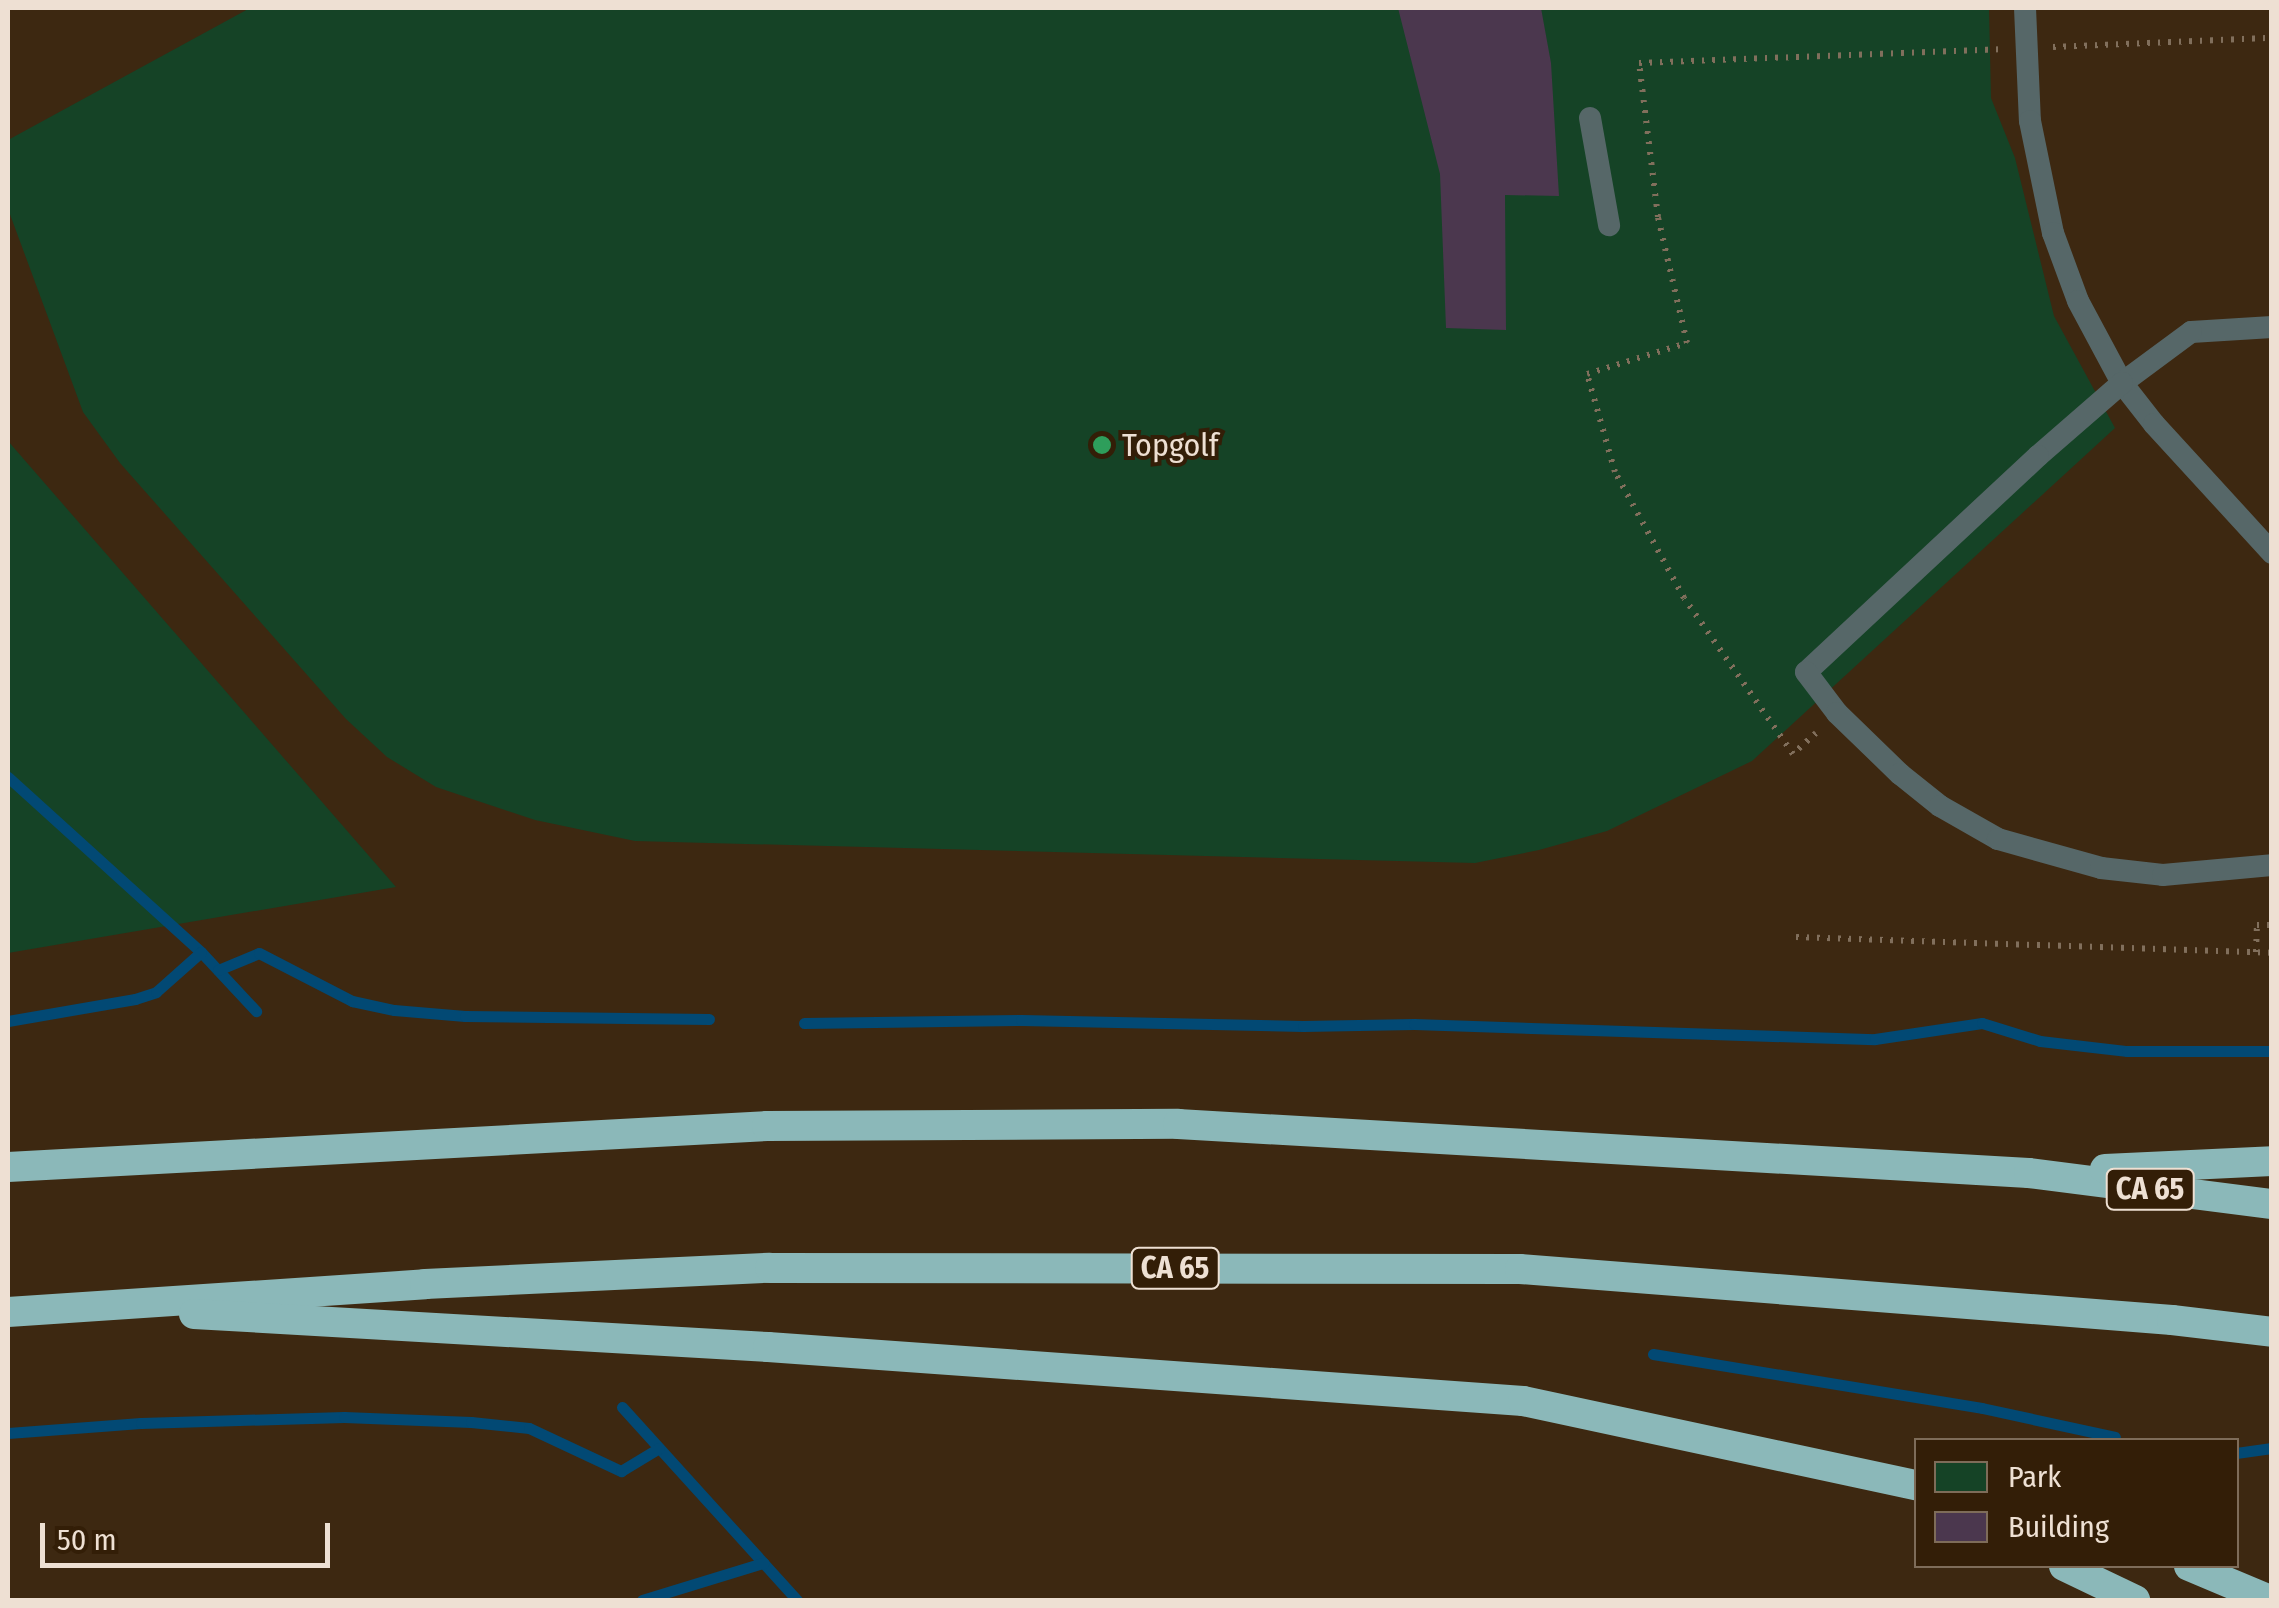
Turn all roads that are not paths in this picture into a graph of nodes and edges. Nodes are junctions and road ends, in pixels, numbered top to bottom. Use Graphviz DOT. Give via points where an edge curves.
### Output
graph roads {
  1 [pos="2025,8"];
  2 [pos="1590,118"];
  3 [pos="1609,224"];
  4 [pos="2272,327"];
  5 [pos="2122,383"];
  6 [pos="2272,553"];
  7 [pos="2272,864"];
  8 [pos="2272,1161"];
  9 [pos="8,1167"];
  10 [pos="2028,1174"];
  11 [pos="2272,1204"];
  12 [pos="76,1306"];
  13 [pos="8,1312"];
  14 [pos="2272,1332"];
  15 [pos="1836,1471"];
  16 [pos="1914,1484"];
  17 [pos="1914,1503"];
  18 [pos="2068,1568"];
  19 [pos="2194,1568"];
  20 [pos="2135,1600"];
  21 [pos="2270,1600"];
  1 -- 5 [label="lane" via="2030,121 2053,233 2078,300"];
  2 -- 3 [label="lane"];
  4 -- 5 [label="lane" via="2191,332"];
  5 -- 6 [label="lane"];
  5 -- 7 [label="lane" via="1806,672 1838,713 1940,806 1998,839 2101,868 2163,875"];
  8 -- 10 [label="highway"];
  9 -- 10 [label="highway, CA 65" via="767,1126 1178,1124"];
  10 -- 11 [label="highway, CA 65"];
  12 -- 13 [label="highway, CA 65"];
  12 -- 14 [label="highway, CA 65" via="770,1268 1500,1269"];
  12 -- 15 [label="highway" via="1523,1401"];
  15 -- 16 [label="highway"];
  15 -- 17 [label="highway"];
  18 -- 20 [label="highway"];
  19 -- 21 [label="highway"];
}
